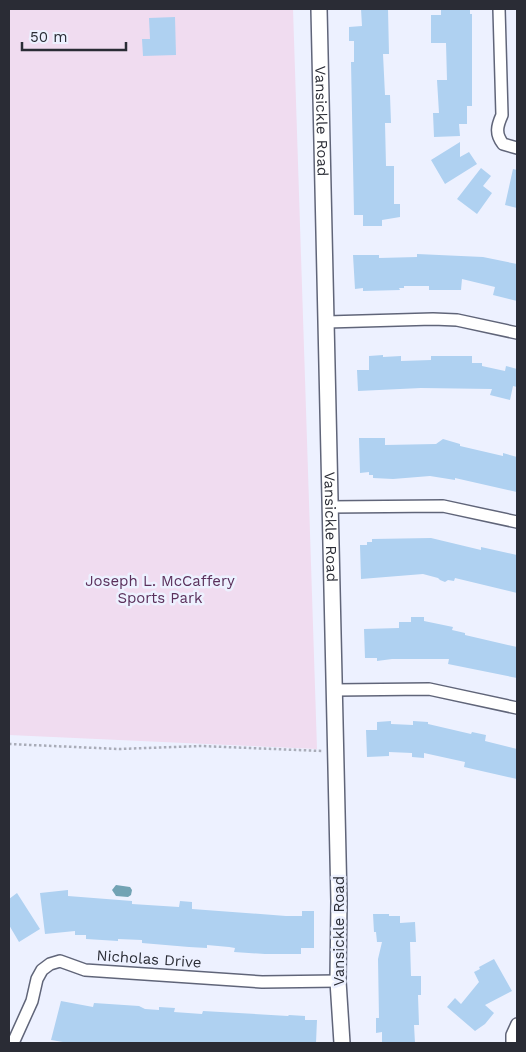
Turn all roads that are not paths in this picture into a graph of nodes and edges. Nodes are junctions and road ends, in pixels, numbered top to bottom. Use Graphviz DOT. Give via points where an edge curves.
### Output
graph roads {
  1 [pos="319,9"];
  2 [pos="499,9"];
  3 [pos="517,148"];
  4 [pos="327,322"];
  5 [pos="517,333"];
  6 [pos="329,507"];
  7 [pos="517,522"];
  8 [pos="335,690"];
  9 [pos="517,708"];
  10 [pos="338,981"];
  11 [pos="517,1024"];
  12 [pos="13,1043"];
  13 [pos="342,1043"];
  14 [pos="512,1043"];
  1 -- 4 [label="street, Vansickle Road"];
  2 -- 3 [label="street" via="502,115 498,136 503,144"];
  4 -- 5 [label="street" via="457,320"];
  4 -- 6 [label="street, Vansickle Road"];
  6 -- 7 [label="street" via="444,506"];
  6 -- 8 [label="street, Vansickle Road"];
  8 -- 9 [label="street" via="429,689"];
  8 -- 10 [label="street, Vansickle Road"];
  10 -- 12 [label="street, Nicholas Drive" via="262,982 85,970 60,961 46,966 38,974 32,1001"];
  10 -- 13 [label="street, Vansickle Road"];
  11 -- 14 [label="street"];
}
